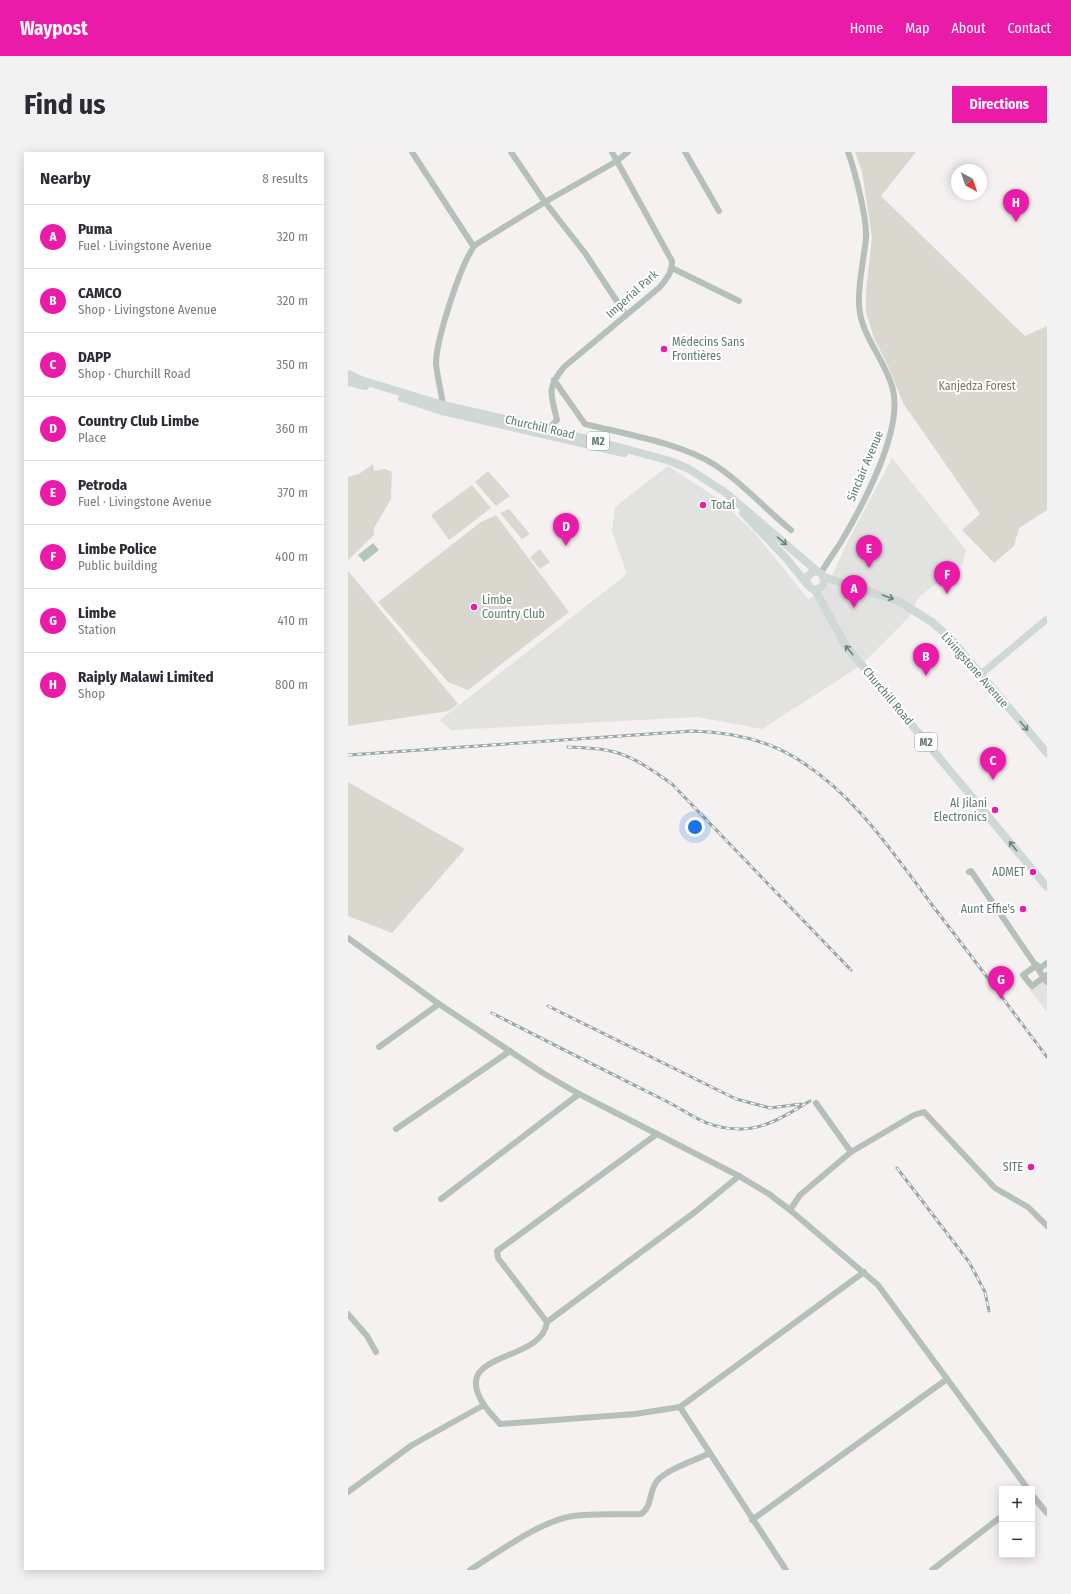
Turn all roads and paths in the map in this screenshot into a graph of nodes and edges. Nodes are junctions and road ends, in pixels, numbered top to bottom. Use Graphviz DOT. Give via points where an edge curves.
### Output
graph roads {
  1 [pos="412,152"];
  2 [pos="511,152"];
  3 [pos="612,152"];
  4 [pos="628,152"];
  5 [pos="685,152"];
  6 [pos="848,152"];
  7 [pos="617,161"];
  8 [pos="545,202"];
  9 [pos="719,211"];
  10 [pos="475,246"];
  11 [pos="672,268"];
  12 [pos="739,301"];
  13 [pos="626,315"];
  14 [pos="348,374"];
  15 [pos="554,380"];
  16 [pos="348,382"];
  17 [pos="443,408"];
  18 [pos="549,429"];
  19 [pos="542,435"];
  20 [pos="791,530"];
  21 [pos="821,574"];
  22 [pos="806,584"];
  23 [pos="815,590"];
  24 [pos="1047,619"];
  25 [pos="980,675"];
  26 [pos="1047,753"];
  27 [pos="969,872"];
  28 [pos="1047,887"];
  29 [pos="348,938"];
  30 [pos="1047,963"];
  31 [pos="1038,967"];
  32 [pos="1046,978"];
  33 [pos="439,1004"];
  34 [pos="379,1047"];
  35 [pos="510,1051"];
  36 [pos="579,1094"];
  37 [pos="816,1103"];
  38 [pos="396,1129"];
  39 [pos="657,1134"];
  40 [pos="851,1152"];
  41 [pos="739,1176"];
  42 [pos="441,1199"];
  43 [pos="790,1210"];
  44 [pos="1047,1226"];
  45 [pos="864,1272"];
  46 [pos="348,1314"];
  47 [pos="547,1322"];
  48 [pos="376,1352"];
  49 [pos="948,1379"];
  50 [pos="484,1405"];
  51 [pos="680,1407"];
  52 [pos="710,1453"];
  53 [pos="1026,1486"];
  54 [pos="348,1492"];
  55 [pos="1035,1499"];
  56 [pos="1047,1513"];
  57 [pos="999,1518"];
  58 [pos="752,1520"];
  59 [pos="470,1570"];
  60 [pos="786,1570"];
  61 [pos="932,1570"];
  1 -- 10 [label="street"];
  2 -- 8 [label="street"];
  3 -- 7 [label="street, Imperial Park"];
  4 -- 7 [label="street"];
  5 -- 9 [label="street"];
  6 -- 21 [label="street, Sinclair Avenue" via="860,196 866,236 859,303 860,318 888,374 894,392 894,422 880,464 861,505"];
  7 -- 8 [label="street"];
  7 -- 11 [label="street, Imperial Park" via="672,261"];
  8 -- 10 [label="street"];
  8 -- 13 [label="street" via="585,253"];
  10 -- 17 [label="street" via="462,269 439,343 436,361"];
  11 -- 12 [label="street"];
  11 -- 13 [label="street, Imperial Park" via="660,286"];
  13 -- 15 [label="street, Imperial Park" via="564,367"];
  14 -- 17 [label="highway, Churchill Road / M2"];
  15 -- 18 [label="street" via="551,397 557,420"];
  15 -- 20 [label="street" via="585,424 659,442 698,456 746,488"];
  16 -- 17 [label="highway, Churchill Road / M2"];
  17 -- 18 [label="highway, Churchill Road / M2"];
  17 -- 19 [label="highway, Churchill Road / M2"];
  18 -- 19 [label="street"];
  18 -- 21 [label="highway, Churchill Road / M2, one-way" via="670,461 689,469 726,493"];
  19 -- 22 [label="highway, Churchill Road / M2" via="668,466 699,480 735,506 761,531"];
  21 -- 22 [label="highway" via="808,575"];
  21 -- 23 [label="highway" via="824,584"];
  21 -- 25 [label="highway, Livingstone Avenue / M2, one-way" via="898,601 917,611 951,639"];
  22 -- 23 [label="highway, Churchill Road"];
  28 -- 23 [label="highway, Churchill Road / M2, one-way" via="846,646"];
  24 -- 25 [label="main road"];
  25 -- 26 [label="highway, Livingstone Avenue / M2, one-way"];
  27 -- 31 [label="street" via="971,871"];
  29 -- 33 [label="street"];
  30 -- 31 [label="street"];
  31 -- 32 [label="street"];
  31 -- 32 [label="street" via="1023,975 1032,986"];
  33 -- 34 [label="street"];
  33 -- 35 [label="street"];
  35 -- 36 [label="street"];
  35 -- 38 [label="street"];
  36 -- 39 [label="street"];
  36 -- 42 [label="street"];
  37 -- 40 [label="street"];
  39 -- 41 [label="street"];
  39 -- 47 [label="street" via="497,1251 498,1258"];
  40 -- 43 [label="street" via="800,1195"];
  40 -- 44 [label="street" via="914,1114 924,1112 995,1188 1028,1207"];
  41 -- 43 [label="street"];
  41 -- 47 [label="street" via="695,1212"];
  43 -- 45 [label="street"];
  45 -- 49 [label="street" via="878,1285"];
  45 -- 51 [label="street"];
  46 -- 48 [label="street" via="367,1336"];
  47 -- 50 [label="street" via="543,1336 529,1346 487,1364 480,1372 476,1387"];
  49 -- 53 [label="street"];
  49 -- 58 [label="street"];
  50 -- 51 [label="street" via="500,1424 628,1415"];
  50 -- 54 [label="street" via="412,1445"];
  51 -- 52 [label="street"];
  52 -- 58 [label="street"];
  52 -- 59 [label="street" via="665,1474 657,1481 647,1509 641,1514 574,1516 561,1519 546,1524"];
  55 -- 56 [label="street"];
  57 -- 61 [label="street"];
  58 -- 60 [label="street"];
}
